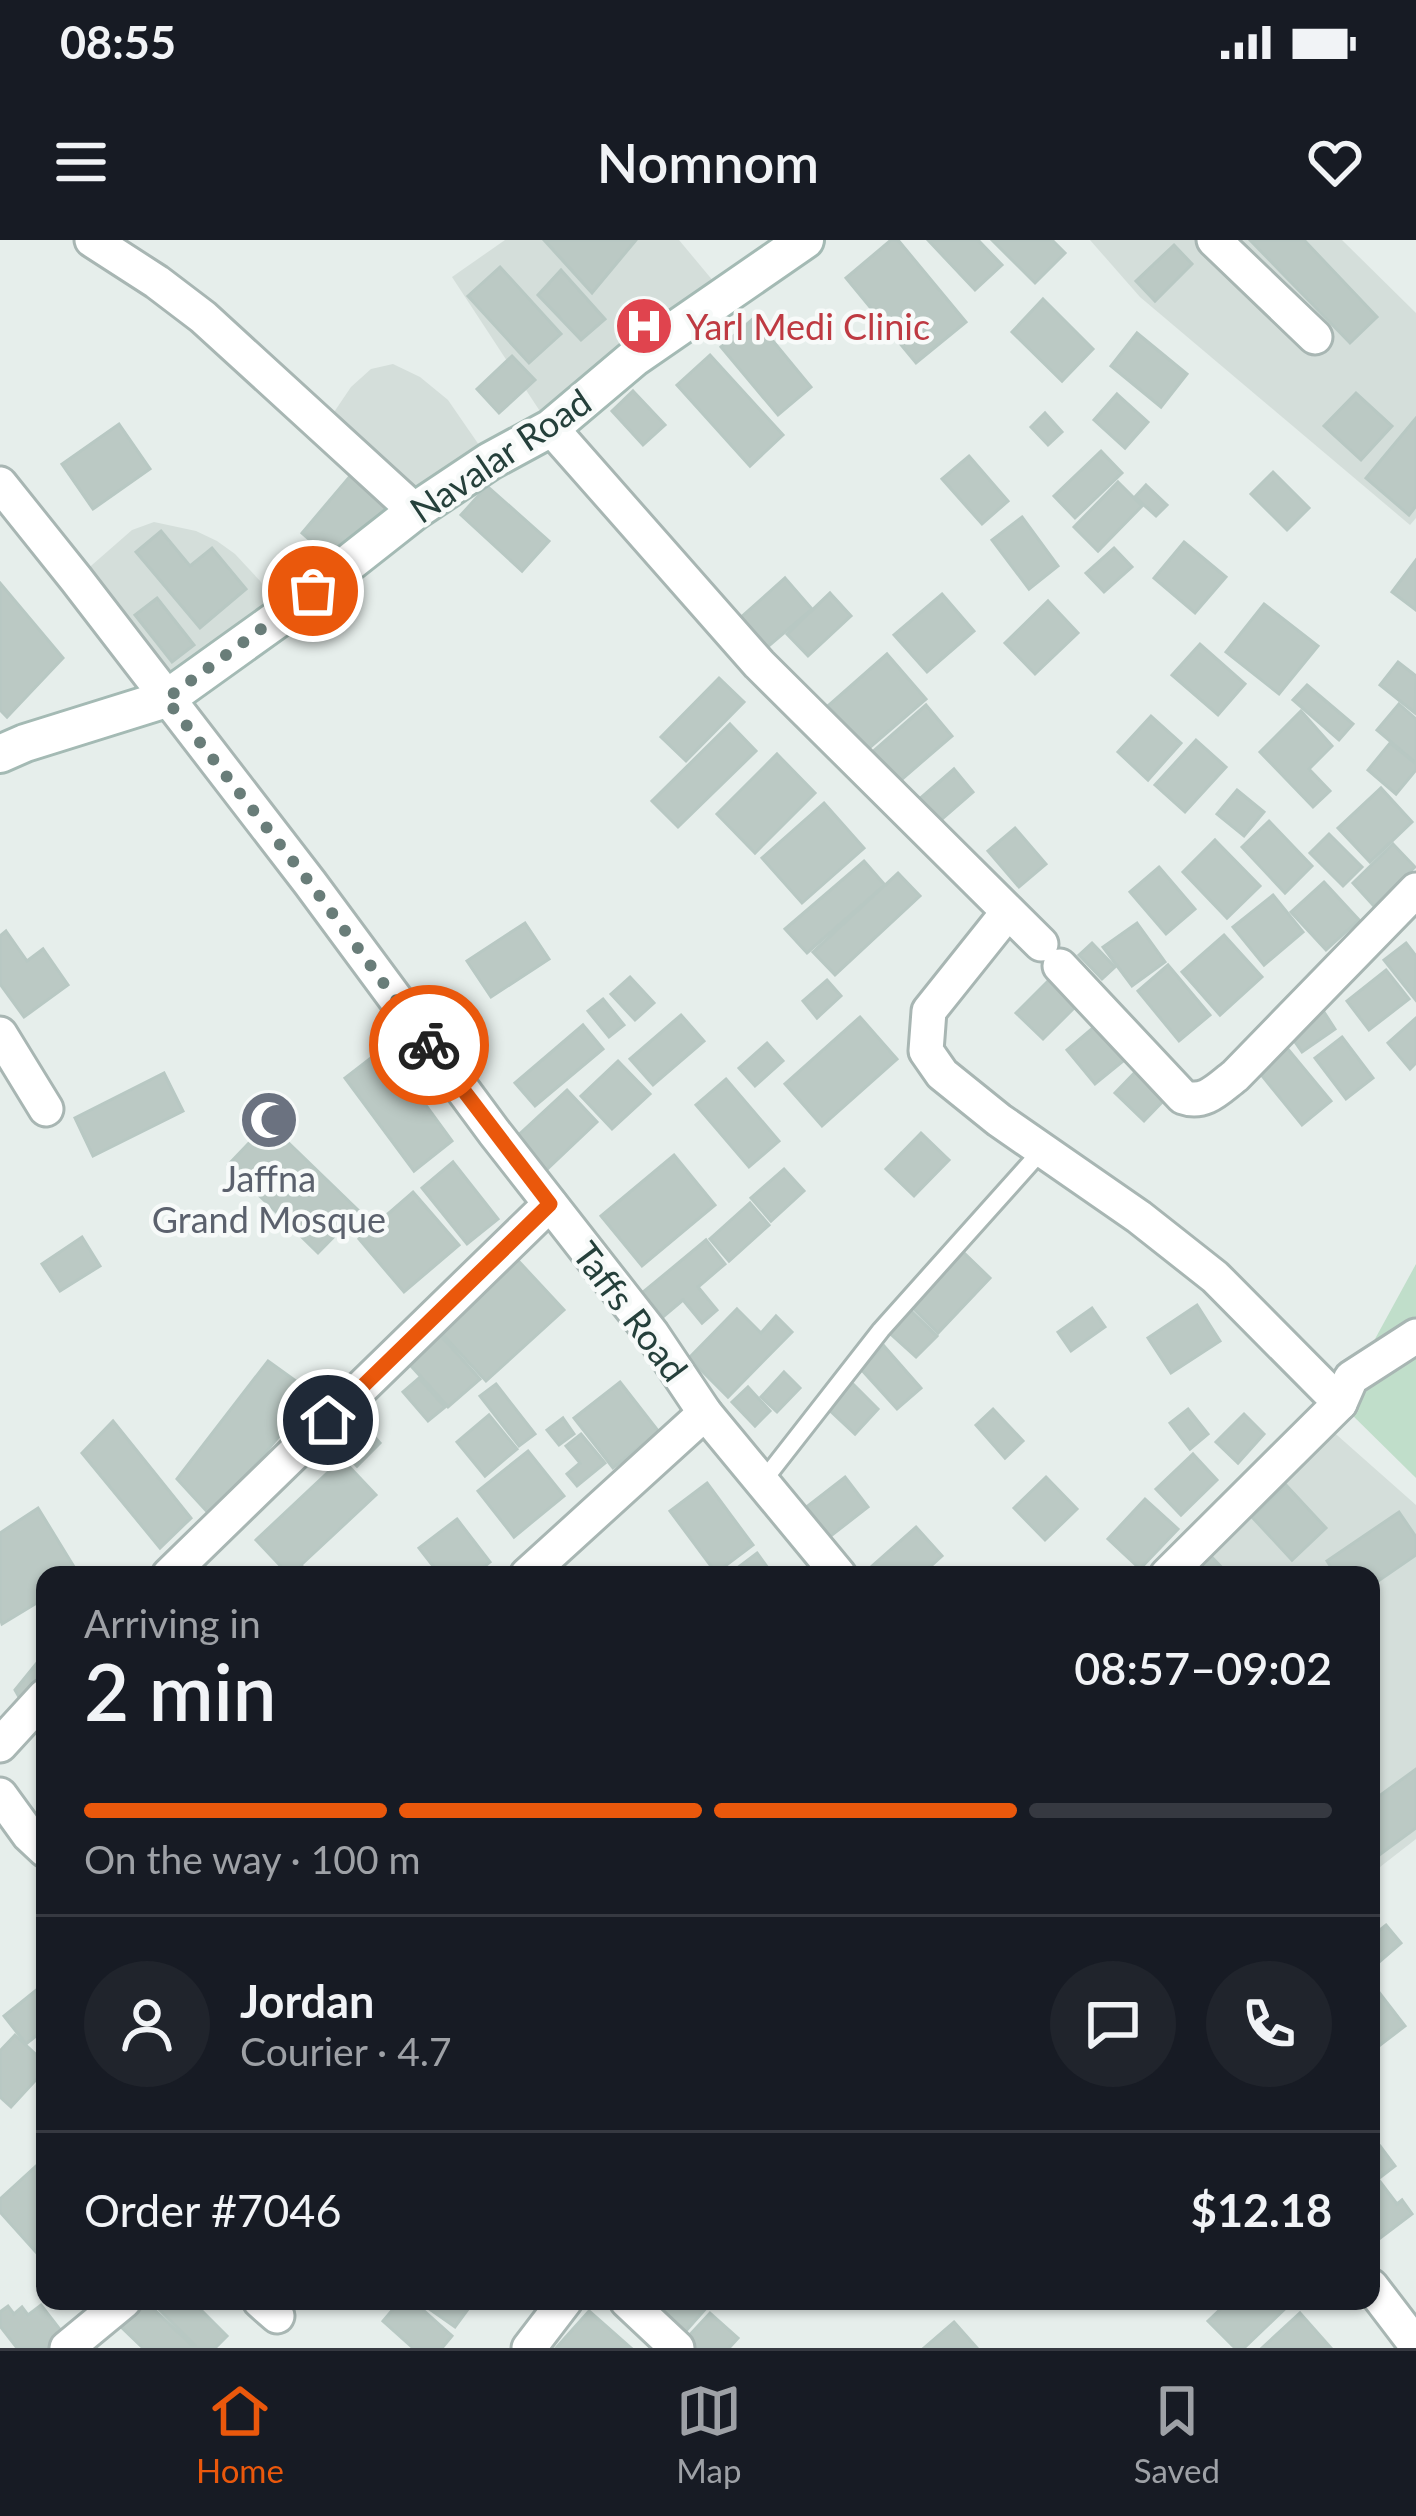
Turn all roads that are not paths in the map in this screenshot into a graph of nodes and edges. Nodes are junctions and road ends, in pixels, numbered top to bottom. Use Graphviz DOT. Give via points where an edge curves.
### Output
graph roads {
  1 [pos="92,240"];
  2 [pos="806,240"];
  3 [pos="1214,240"];
  4 [pos="1315,337"];
  5 [pos="550,428"];
  6 [pos="0,484"];
  7 [pos="415,512"];
  8 [pos="166,699"];
  9 [pos="0,754"];
  10 [pos="1416,890"];
  11 [pos="1008,912"];
  12 [pos="0,1034"];
  13 [pos="46,1109"];
  14 [pos="1043,1149"];
  15 [pos="550,1204"];
  16 [pos="1416,1336"];
  17 [pos="1340,1403"];
  18 [pos="705,1412"];
  19 [pos="763,1481"];
  20 [pos="178,1566"];
  21 [pos="537,1566"];
  22 [pos="832,1566"];
  23 [pos="1175,1566"];
  24 [pos="36,1706"];
  25 [pos="0,1745"];
  26 [pos="0,1795"];
  27 [pos="36,1841"];
  28 [pos="1380,2298"];
  29 [pos="115,2310"];
  30 [pos="558,2310"];
  31 [pos="636,2310"];
  32 [pos="1416,2345"];
  33 [pos="67,2348"];
  34 [pos="529,2348"];
  35 [pos="676,2348"];
  1 -- 7 [label="street" via="203,317"];
  2 -- 5 [label="street, Navalar Road" via="634,358"];
  3 -- 4 [label="street"];
  5 -- 7 [label="street, Navalar Road"];
  5 -- 11 [label="street" via="759,664"];
  6 -- 8 [label="street, Taffs Road"];
  7 -- 8 [label="street, Navalar Road"];
  8 -- 9 [label="street, Navalar Road"];
  8 -- 15 [label="street, Taffs Road"];
  10 -- 11 [label="street" via="1235,1076 1194,1101"];
  11 -- 14 [label="street" via="929,1011 926,1051 960,1090"];
  12 -- 13 [label="street"];
  14 -- 17 [label="street" via="1215,1276"];
  14 -- 19 [label="lane" via="880,1330"];
  15 -- 18 [label="street, Taffs Road"];
  15 -- 20 [label="street"];
  16 -- 17 [label="street" via="1351,1378"];
  17 -- 23 [label="street"];
  18 -- 19 [label="street, Taffs Road"];
  18 -- 21 [label="street"];
  19 -- 22 [label="street, Taffs Road"];
  24 -- 25 [label="street"];
  26 -- 27 [label="street"];
  28 -- 32 [label="street"];
  29 -- 33 [label="street"];
  30 -- 34 [label="street"];
  31 -- 35 [label="street"];
}
